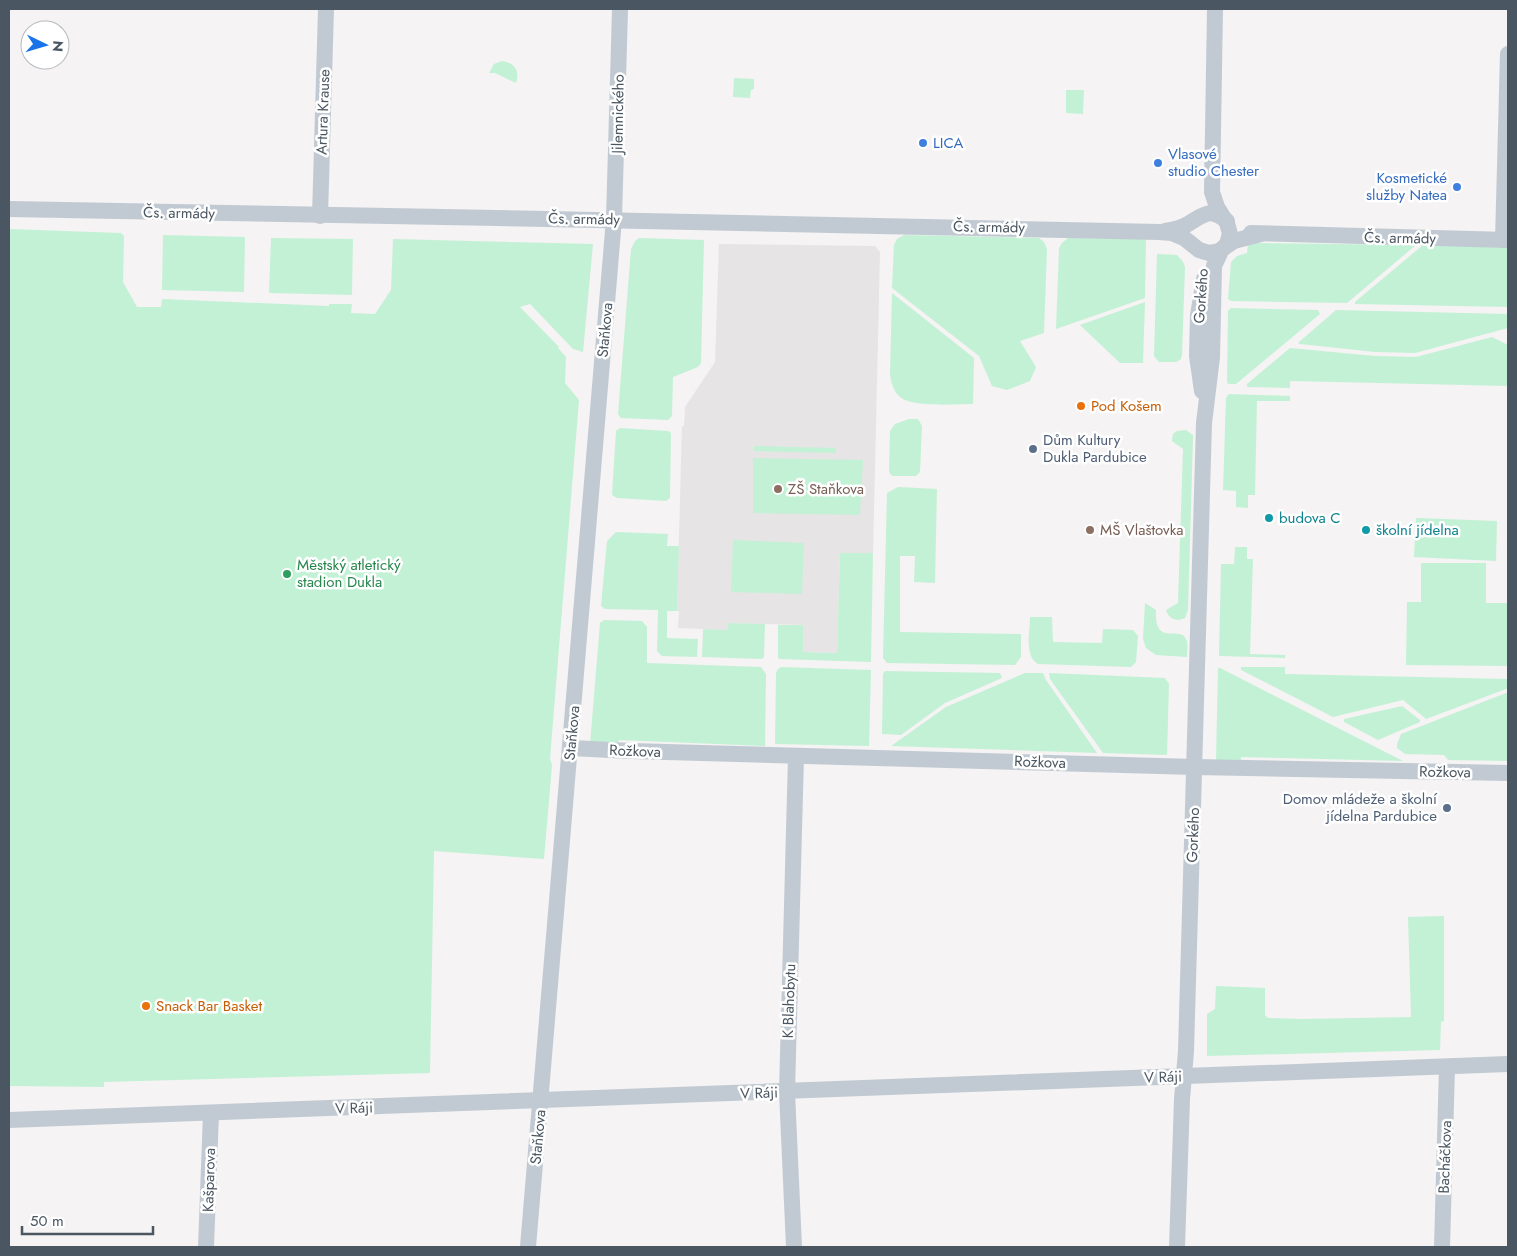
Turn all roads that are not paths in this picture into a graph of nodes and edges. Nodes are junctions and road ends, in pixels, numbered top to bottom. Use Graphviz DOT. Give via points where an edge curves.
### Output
graph roads {
  1 [pos="326,9"];
  2 [pos="620,9"];
  3 [pos="1215,9"];
  4 [pos="1508,54"];
  5 [pos="1211,178"];
  6 [pos="9,209"];
  7 [pos="320,216"];
  8 [pos="614,219"];
  9 [pos="1196,219"];
  10 [pos="1224,219"];
  11 [pos="1159,232"];
  12 [pos="1261,234"];
  13 [pos="1506,240"];
  14 [pos="1195,247"];
  15 [pos="1223,248"];
  16 [pos="1204,423"];
  17 [pos="571,748"];
  18 [pos="796,756"];
  19 [pos="1195,767"];
  20 [pos="1508,773"];
  21 [pos="1508,1064"];
  22 [pos="1447,1067"];
  23 [pos="1184,1076"];
  24 [pos="787,1092"];
  25 [pos="540,1101"];
  26 [pos="211,1113"];
  27 [pos="9,1120"];
  28 [pos="206,1247"];
  29 [pos="528,1247"];
  30 [pos="794,1247"];
  31 [pos="1177,1247"];
  32 [pos="1442,1247"];
  1 -- 7 [label="street, Artura Krause"];
  2 -- 8 [label="street, Jilemnického"];
  3 -- 5 [label="street, Gorkého"];
  4 -- 13 [label="street"];
  5 -- 9 [label="street, Gorkého" via="1208,198"];
  5 -- 10 [label="street, Gorkého" via="1213,197"];
  6 -- 7 [label="street, Čs. armády"];
  7 -- 8 [label="street, Čs. armády"];
  8 -- 11 [label="street, Čs. armády"];
  8 -- 17 [label="street, Staňkova"];
  9 -- 10 [label="street, Čs. armády" via="1210,213"];
  9 -- 11 [label="street, Čs. armády" via="1180,228"];
  9 -- 14 [label="street, Gorkého" via="1190,227"];
  10 -- 12 [label="street, Čs. armády" via="1244,231"];
  10 -- 15 [label="street, Gorkého" via="1230,234"];
  11 -- 14 [label="street, Čs. armády" via="1172,233"];
  12 -- 13 [label="street, Čs. armády"];
  12 -- 15 [label="street, Čs. armády"];
  14 -- 15 [label="street, Čs. armády" via="1208,253"];
  14 -- 16 [label="street, Gorkého" via="1205,270 1198,314"];
  15 -- 16 [label="street, Gorkého" via="1213,275 1212,357"];
  16 -- 19 [label="street, Gorkého"];
  17 -- 18 [label="street, Rožkova"];
  17 -- 25 [label="street, Staňkova"];
  18 -- 19 [label="street, Rožkova"];
  18 -- 24 [label="street, K Blahobytu"];
  19 -- 20 [label="street, Rožkova"];
  19 -- 23 [label="street, Gorkého"];
  21 -- 22 [label="street, V Ráji"];
  22 -- 23 [label="street, V Ráji"];
  22 -- 32 [label="street, Bacháčkova"];
  23 -- 24 [label="street, V Ráji"];
  23 -- 31 [label="street, Gorkého"];
  24 -- 25 [label="street, V Ráji"];
  24 -- 30 [label="street, K Blahobytu"];
  25 -- 26 [label="street, V Ráji"];
  25 -- 29 [label="street, Staňkova"];
  26 -- 27 [label="street, V Ráji"];
  26 -- 28 [label="street, Kašparova"];
}
